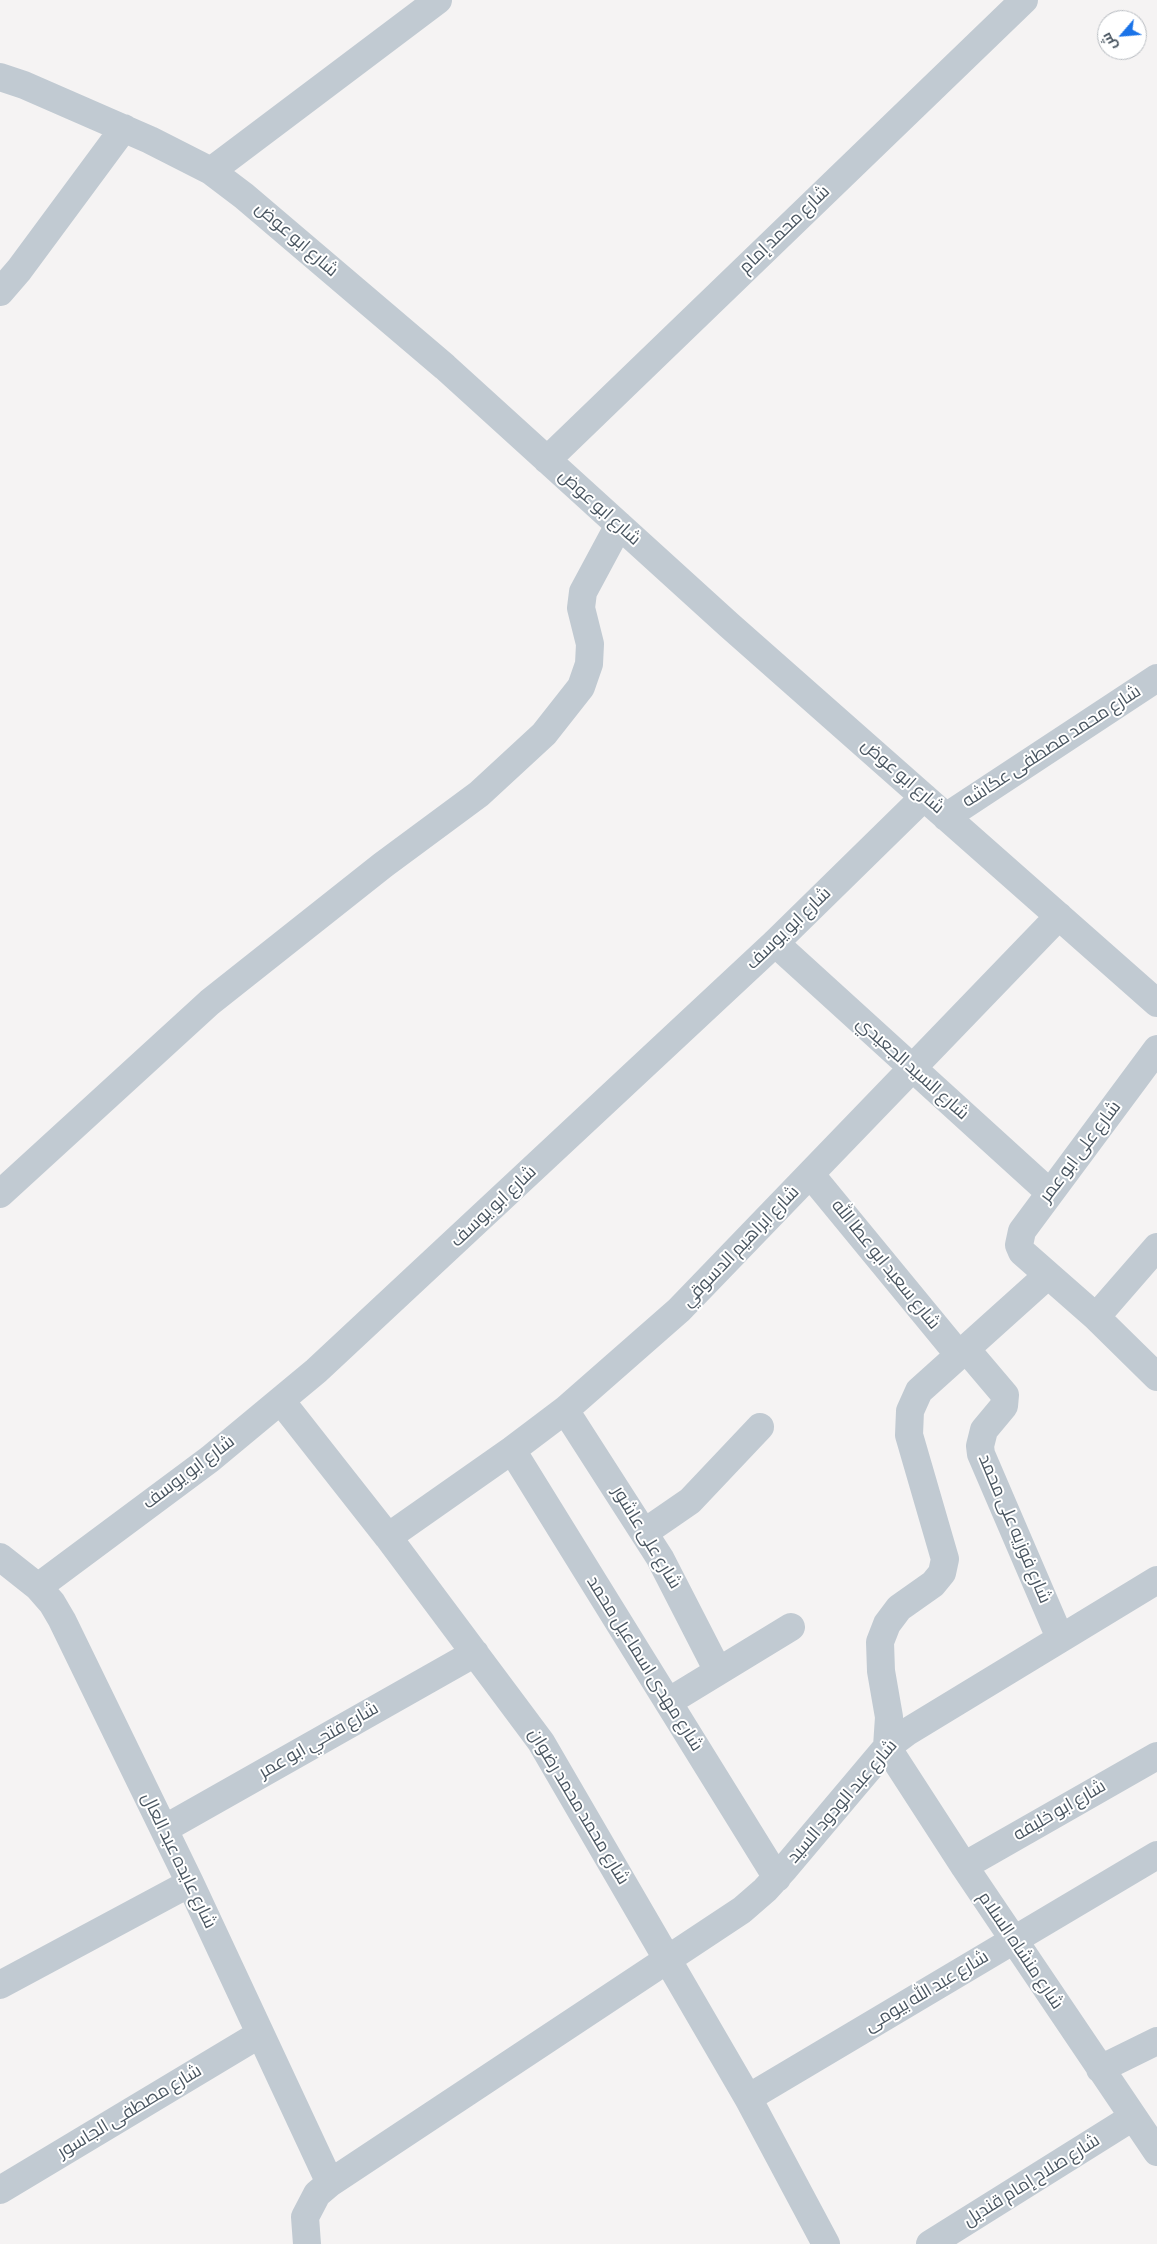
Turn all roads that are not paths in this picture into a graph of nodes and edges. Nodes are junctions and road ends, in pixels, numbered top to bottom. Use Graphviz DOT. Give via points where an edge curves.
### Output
graph roads {
  1 [pos="438,0"];
  2 [pos="1024,0"];
  3 [pos="0,77"];
  4 [pos="124,128"];
  5 [pos="211,171"];
  6 [pos="0,292"];
  7 [pos="546,460"];
  8 [pos="619,525"];
  9 [pos="1157,678"];
  10 [pos="924,798"];
  11 [pos="946,817"];
  12 [pos="1059,916"];
  13 [pos="775,944"];
  14 [pos="1157,1003"];
  15 [pos="1157,1049"];
  16 [pos="912,1070"];
  17 [pos="811,1175"];
  18 [pos="1050,1193"];
  19 [pos="0,1194"];
  20 [pos="1157,1248"];
  21 [pos="1048,1275"];
  22 [pos="1096,1318"];
  23 [pos="962,1352"];
  24 [pos="1157,1377"];
  25 [pos="281,1401"];
  26 [pos="565,1410"];
  27 [pos="760,1427"];
  28 [pos="512,1450"];
  29 [pos="645,1532"];
  30 [pos="388,1537"];
  31 [pos="0,1558"];
  32 [pos="1157,1580"];
  33 [pos="38,1587"];
  34 [pos="790,1627"];
  35 [pos="1060,1638"];
  36 [pos="475,1653"];
  37 [pos="718,1671"];
  38 [pos="668,1702"];
  39 [pos="887,1747"];
  40 [pos="1157,1756"];
  41 [pos="164,1829"];
  42 [pos="1155,1860"];
  43 [pos="964,1866"];
  44 [pos="776,1878"];
  45 [pos="190,1883"];
  46 [pos="1014,1940"];
  47 [pos="668,1960"];
  48 [pos="0,1985"];
  49 [pos="260,2034"];
  50 [pos="1157,2041"];
  51 [pos="1100,2069"];
  52 [pos="748,2098"];
  53 [pos="1133,2117"];
  54 [pos="1157,2152"];
  55 [pos="330,2183"];
  56 [pos="2,2184"];
  57 [pos="307,2244"];
  58 [pos="826,2244"];
  59 [pos="930,2244"];
  1 -- 5 [label="street"];
  2 -- 7 [label="street, شارع محمد إمام"];
  3 -- 4 [label="street, شارع ابو عوض"];
  4 -- 5 [label="street, شارع ابو عوض"];
  4 -- 6 [label="street" via="20,270"];
  5 -- 7 [label="street, شارع ابو عوض" via="445,367"];
  7 -- 8 [label="street, شارع ابو عوض"];
  8 -- 10 [label="street, شارع ابو عوض"];
  8 -- 19 [label="street" via="583,592 582,608 590,644 589,664 580,687 544,734 479,794 383,865 210,1002"];
  9 -- 11 [label="street, شارع محمد مصطفى عكاشه"];
  10 -- 11 [label="street, شارع ابو عوض"];
  10 -- 13 [label="street, شارع ابو يوسف"];
  11 -- 12 [label="street, شارع ابو عوض"];
  12 -- 14 [label="street, شارع ابو عوض"];
  12 -- 16 [label="street, شارع ابراهيم الدسوقي"];
  13 -- 16 [label="street, شارع السيد الجعيدي"];
  13 -- 25 [label="street, شارع ابو يوسف" via="350,1341"];
  15 -- 18 [label="street, شارع على ابو عمر"];
  16 -- 17 [label="street, شارع ابراهيم الدسوقي"];
  16 -- 18 [label="street, شارع السيد الجعيدي"];
  17 -- 23 [label="street, شارع سعيد ابو عطا الله"];
  17 -- 26 [label="street, شارع ابراهيم الدسوقي" via="679,1310"];
  18 -- 21 [label="street, شارع على ابو عمر" via="1020,1238 1019,1245 1028,1258"];
  20 -- 22 [label="street"];
  21 -- 22 [label="street"];
  21 -- 23 [label="street"];
  22 -- 24 [label="street"];
  23 -- 35 [label="street, شارع فوزيه على محمد" via="1005,1395 1004,1406 984,1430 981,1454"];
  23 -- 39 [label="street" via="919,1391 910,1411 909,1435 945,1560 942,1573 933,1584 899,1608 887,1624 880,1642 889,1717"];
  25 -- 30 [label="street, شارع محمد محمد رضوان"];
  25 -- 33 [label="street, شارع ابو يوسف" via="210,1459"];
  26 -- 28 [label="street, شارع ابراهيم الدسوقي"];
  26 -- 29 [label="street, شارع على عاشور"];
  27 -- 29 [label="street" via="690,1501"];
  28 -- 30 [label="street, شارع ابراهيم الدسوقي"];
  28 -- 38 [label="street, شارع مهدى اسماعيل محمد"];
  29 -- 37 [label="street, شارع على عاشور"];
  30 -- 36 [label="street, شارع محمد محمد رضوان"];
  31 -- 33 [label="street, شارع عايده عبد العال"];
  32 -- 35 [label="street, شارع عبد الودود السيد"];
  33 -- 41 [label="street, شارع عايده عبد العال" via="65,1626"];
  34 -- 37 [label="street"];
  35 -- 39 [label="street, شارع عبد الودود السيد" via="929,1717"];
  36 -- 41 [label="street, شارع فتحي ابو عمر"];
  36 -- 47 [label="street, شارع محمد محمد رضوان" via="540,1742"];
  37 -- 38 [label="street"];
  38 -- 44 [label="street, شارع مهدى اسماعيل محمد"];
  39 -- 43 [label="street, شارع منشاه السلام"];
  39 -- 44 [label="street, شارع عبد الودود السيد"];
  40 -- 43 [label="street, شارع ابو خليفه"];
  41 -- 45 [label="street, شارع عايده عبد العال"];
  42 -- 46 [label="street, شارع عبد الله بيومى"];
  43 -- 46 [label="street, شارع منشاه السلام"];
  44 -- 47 [label="street, شارع عبد الودود السيد" via="742,1910"];
  45 -- 48 [label="street"];
  45 -- 49 [label="street, شارع عايده عبد العال"];
  46 -- 51 [label="street, شارع منشاه السلام"];
  46 -- 52 [label="street, شارع عبد الله بيومى"];
  47 -- 52 [label="street, شارع محمد محمد رضوان"];
  47 -- 55 [label="street, شارع عبد الودود السيد"];
  49 -- 55 [label="street, شارع عايده عبد العال"];
  49 -- 56 [label="street, شارع مصطفى الجاسور"];
  50 -- 51 [label="street"];
  51 -- 53 [label="street, شارع منشاه السلام"];
  52 -- 58 [label="street, شارع محمد محمد رضوان"];
  53 -- 54 [label="street, شارع منشاه السلام"];
  53 -- 59 [label="street, شارع صلاح إمام قنديل"];
  55 -- 57 [label="street, شارع عبد الودود السيد" via="317,2194 304,2217"];
}
